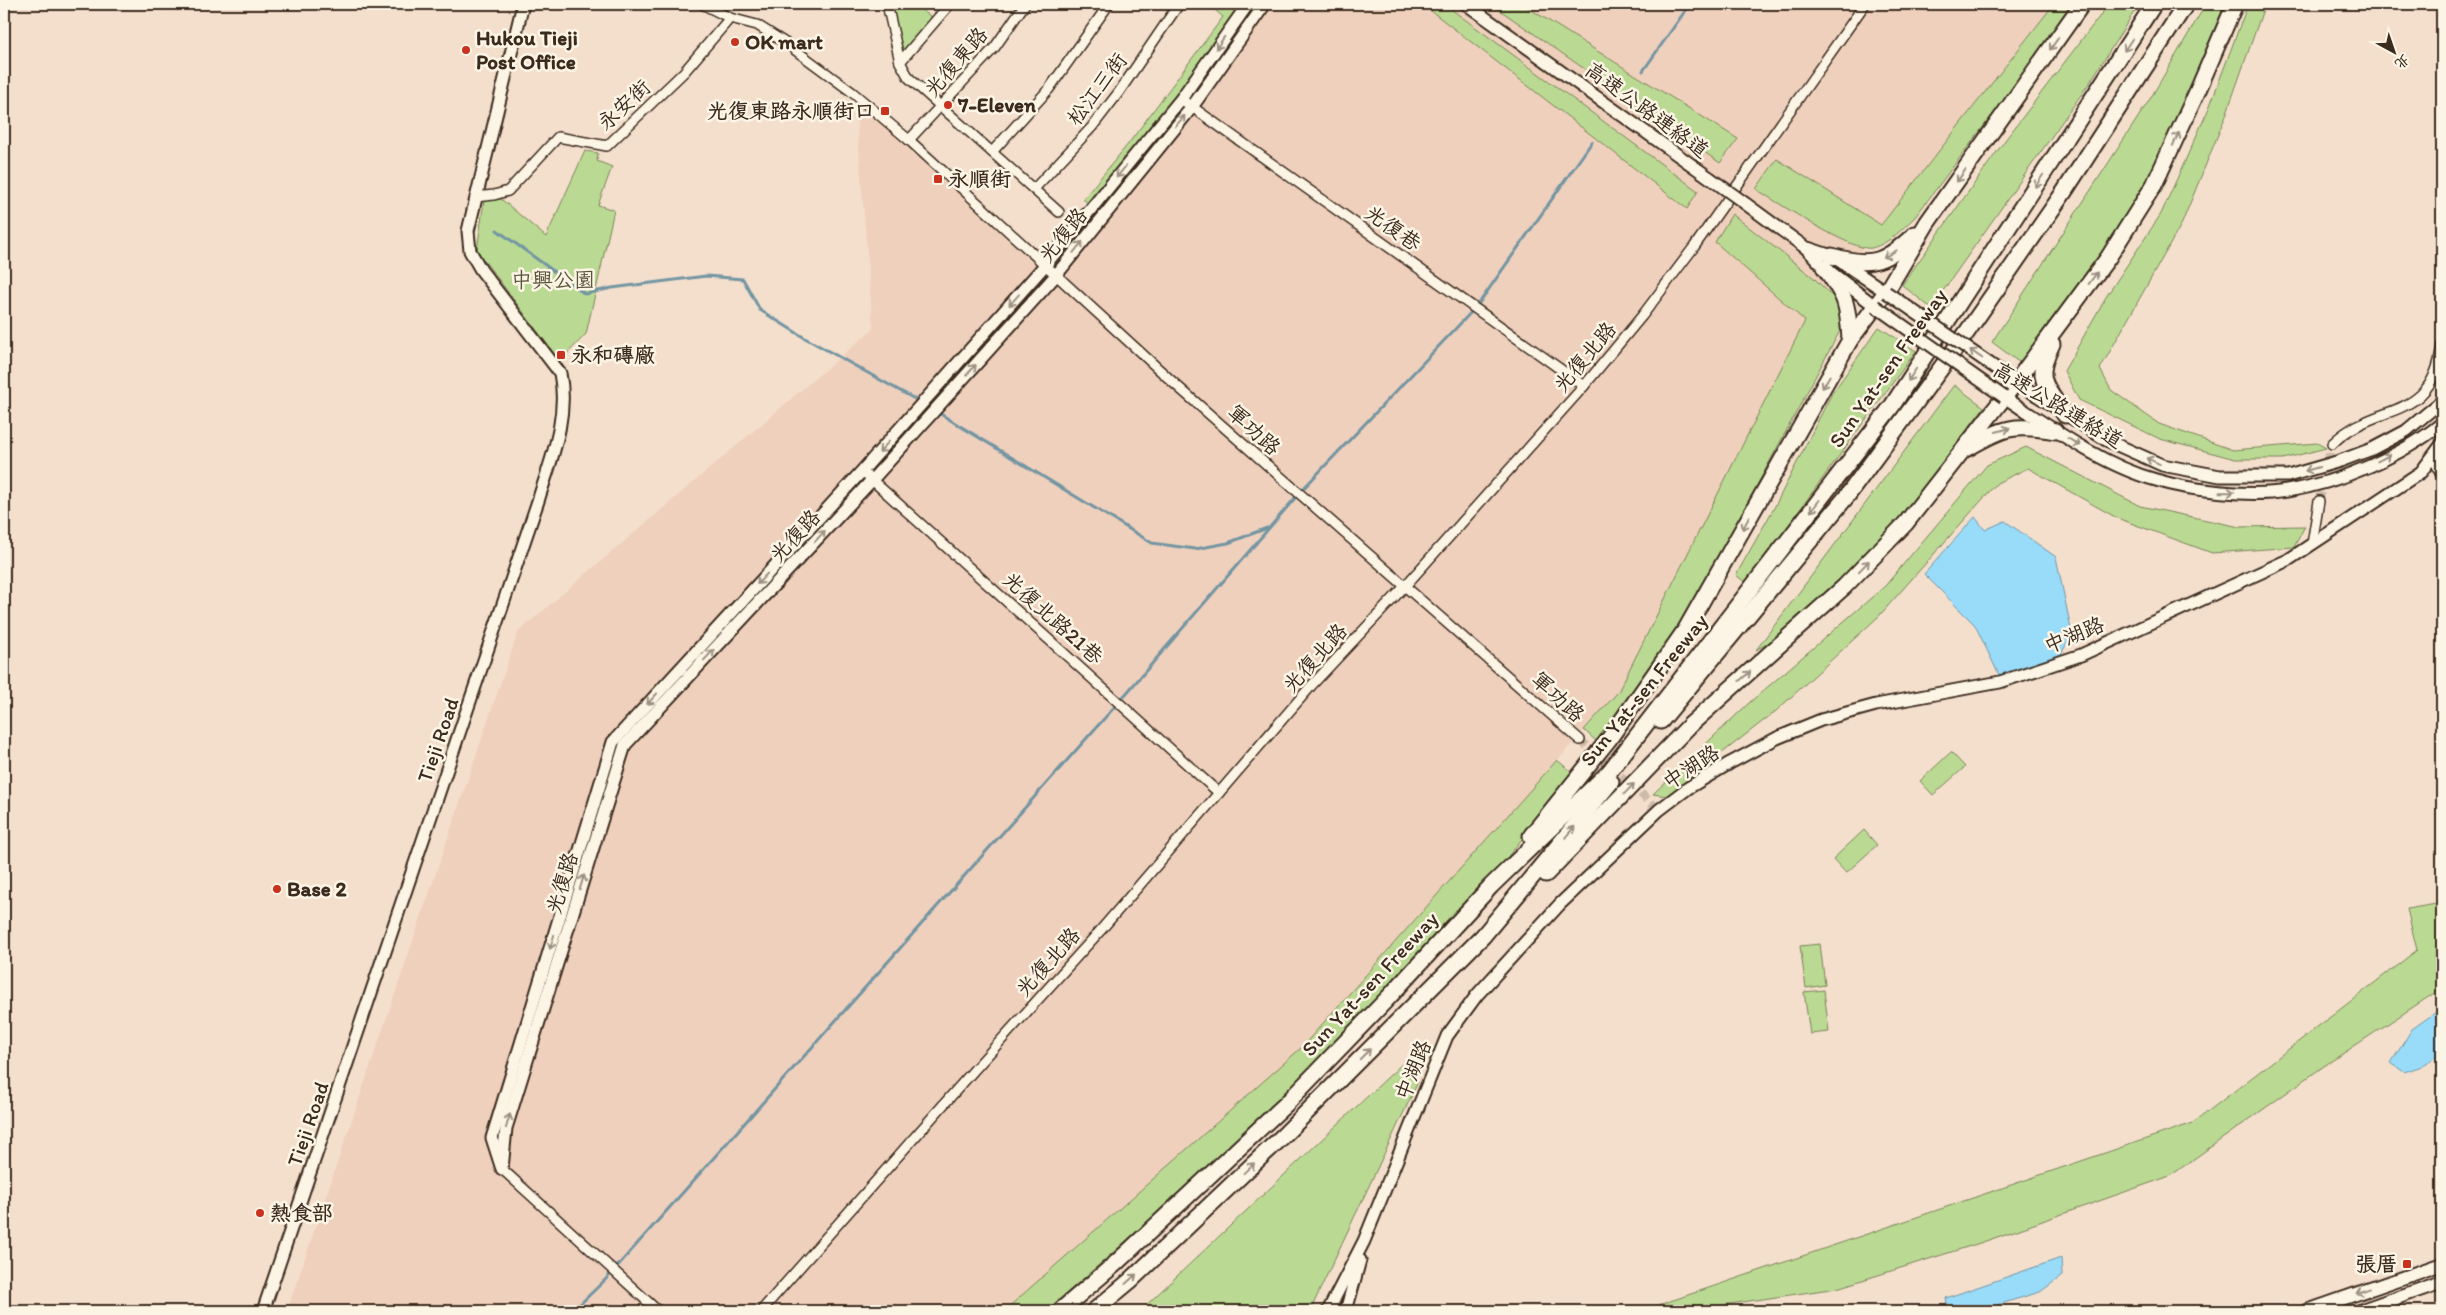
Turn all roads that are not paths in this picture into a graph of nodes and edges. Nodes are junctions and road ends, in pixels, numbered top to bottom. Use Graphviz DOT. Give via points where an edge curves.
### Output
graph roads {
  1 [pos="523,4"];
  2 [pos="702,4"];
  3 [pos="887,4"];
  4 [pos="950,4"];
  5 [pos="1026,4"];
  6 [pos="1109,4"];
  7 [pos="1179,4"];
  8 [pos="1248,4"];
  9 [pos="1266,4"];
  10 [pos="1466,4"];
  11 [pos="1865,4"];
  12 [pos="2082,4"];
  13 [pos="2154,4"];
  14 [pos="2186,4"];
  15 [pos="2234,4"];
  16 [pos="730,18"];
  17 [pos="900,62"];
  18 [pos="1181,99"];
  19 [pos="941,106"];
  20 [pos="1192,107"];
  21 [pos="909,140"];
  22 [pos="992,152"];
  23 [pos="1034,189"];
  24 [pos="475,197"];
  25 [pos="1059,212"];
  26 [pos="1927,224"];
  27 [pos="1828,262"];
  28 [pos="1046,264"];
  29 [pos="1057,274"];
  30 [pos="1886,292"];
  31 [pos="1875,306"];
  32 [pos="2064,318"];
  33 [pos="1850,340"];
  34 [pos="2442,345"];
  35 [pos="2016,382"];
  36 [pos="1584,386"];
  37 [pos="2004,397"];
  38 [pos="2442,401"];
  39 [pos="2065,415"];
  40 [pos="2442,423"];
  41 [pos="2055,431"];
  42 [pos="2332,444"];
  43 [pos="2441,447"];
  44 [pos="1960,453"];
  45 [pos="862,471"];
  46 [pos="2421,472"];
  47 [pos="2442,475"];
  48 [pos="872,480"];
  49 [pos="2319,501"];
  50 [pos="2312,544"];
  51 [pos="1406,585"];
  52 [pos="1580,740"];
  53 [pos="1220,793"];
  54 [pos="1491,886"];
  55 [pos="1484,936"];
  56 [pos="502,1170"];
  57 [pos="1364,1241"];
  58 [pos="2442,1264"];
  59 [pos="2442,1282"];
  60 [pos="263,1311"];
  61 [pos="658,1311"];
  62 [pos="761,1311"];
  63 [pos="1060,1311"];
  64 [pos="1094,1311"];
  65 [pos="1328,1311"];
  66 [pos="1346,1311"];
  67 [pos="2307,1311"];
  68 [pos="2359,1311"];
  1 -- 24 [label="street, Tieji Road"];
  2 -- 16 [label="street"];
  3 -- 17 [label="street"];
  4 -- 17 [label="street"];
  5 -- 19 [label="street, 光復東路" via="995,47"];
  6 -- 22 [label="street" via="1049,90"];
  7 -- 23 [label="street, 松江三街" via="1092,127"];
  8 -- 18 [label="street, 光復路, one-way"];
  9 -- 20 [label="street, 光復路"];
  10 -- 27 [label="street, 高速公路連絡道, bridge"];
  11 -- 36 [label="street, 光復北路" via="1694,247"];
  12 -- 26 [label="highway, one-way"];
  13 -- 54 [label="highway, Sun Yat-sen Freeway, one-way" via="1892,406 1609,772"];
  55 -- 14 [label="highway, Sun Yat-sen Freeway, one-way" via="1848,496 2059,200"];
  32 -- 15 [label="highway, one-way" via="2108,258 2154,186"];
  16 -- 21 [label="street" via="757,25 787,44"];
  16 -- 24 [label="street, 永安街" via="684,72 607,146 558,137 508,191"];
  17 -- 19 [label="street" via="909,78"];
  18 -- 20 [label="street, 光復巷"];
  18 -- 28 [label="street, 光復路, one-way"];
  19 -- 21 [label="street, 光復東路"];
  19 -- 22 [label="street"];
  29 -- 20 [label="street, 光復路, one-way"];
  20 -- 36 [label="street, 光復巷"];
  21 -- 28 [label="street, 軍功路"];
  22 -- 23 [label="street"];
  23 -- 25 [label="street"];
  24 -- 60 [label="street, Tieji Road" via="468,231 470,251 560,373 563,413 538,501"];
  26 -- 27 [label="highway, one-way" via="1892,255 1872,262"];
  26 -- 30 [label="highway"];
  27 -- 30 [label="street, 高速公路連絡道"];
  27 -- 31 [label="street, 高速公路連絡道"];
  27 -- 33 [label="highway" via="1849,308"];
  28 -- 29 [label="street, 軍功路"];
  28 -- 45 [label="street, 光復路, one-way"];
  48 -- 29 [label="street, 光復路, one-way"];
  29 -- 51 [label="street, 軍功路" via="1287,483"];
  30 -- 31 [label="highway"];
  35 -- 30 [label="street, 高速公路連絡道, one-way, bridge"];
  31 -- 33 [label="highway"];
  31 -- 37 [label="street, 高速公路連絡道, bridge"];
  32 -- 35 [label="highway"];
  32 -- 39 [label="highway" via="2044,359 2042,382"];
  33 -- 54 [label="highway, one-way" via="1686,629 1610,739"];
  34 -- 42 [label="street" via="2432,383 2422,396 2343,433"];
  35 -- 37 [label="highway"];
  35 -- 39 [label="street, 高速公路連絡道"];
  36 -- 51 [label="street, 光復北路"];
  37 -- 41 [label="street, 高速公路連絡道"];
  37 -- 44 [label="highway"];
  38 -- 39 [label="street, 高速公路連絡道, one-way" via="2406,431 2348,458 2288,476 2220,476 2162,465 2106,440"];
  41 -- 40 [label="street, 高速公路連絡道, one-way" via="2094,454 2156,480 2219,492 2287,491 2338,478 2376,462 2412,444"];
  44 -- 41 [label="highway, one-way" via="1996,431 2027,426"];
  43 -- 46 [label="street, 中湖路"];
  43 -- 47 [label="street" via="2437,463"];
  55 -- 44 [label="highway, one-way" via="1690,725 1844,586 1906,522"];
  45 -- 48 [label="street, 光復北路21巷"];
  45 -- 56 [label="street, 光復路, one-way" via="613,742 492,1138"];
  46 -- 47 [label="street"];
  46 -- 50 [label="street, 中湖路"];
  48 -- 53 [label="street, 光復北路21巷"];
  56 -- 48 [label="street, 光復路, one-way" via="506,1128 624,744"];
  49 -- 50 [label="street"];
  50 -- 57 [label="street, 中湖路" via="2288,560 2081,655 2000,682 1876,705 1821,720 1777,738 1730,763 1659,810 1560,904 1477,995 1447,1036"];
  51 -- 52 [label="street, 軍功路"];
  51 -- 53 [label="street, 光復北路" via="1311,686"];
  53 -- 62 [label="street, 光復北路"];
  54 -- 63 [label="highway, Sun Yat-sen Freeway" via="1286,1104"];
  64 -- 55 [label="highway, Sun Yat-sen Freeway, one-way" via="1282,1137"];
  56 -- 61 [label="street"];
  57 -- 65 [label="street, 中湖路"];
  57 -- 66 [label="street"];
  58 -- 67 [label="main road, one-way"];
  59 -- 68 [label="main road"];
}
